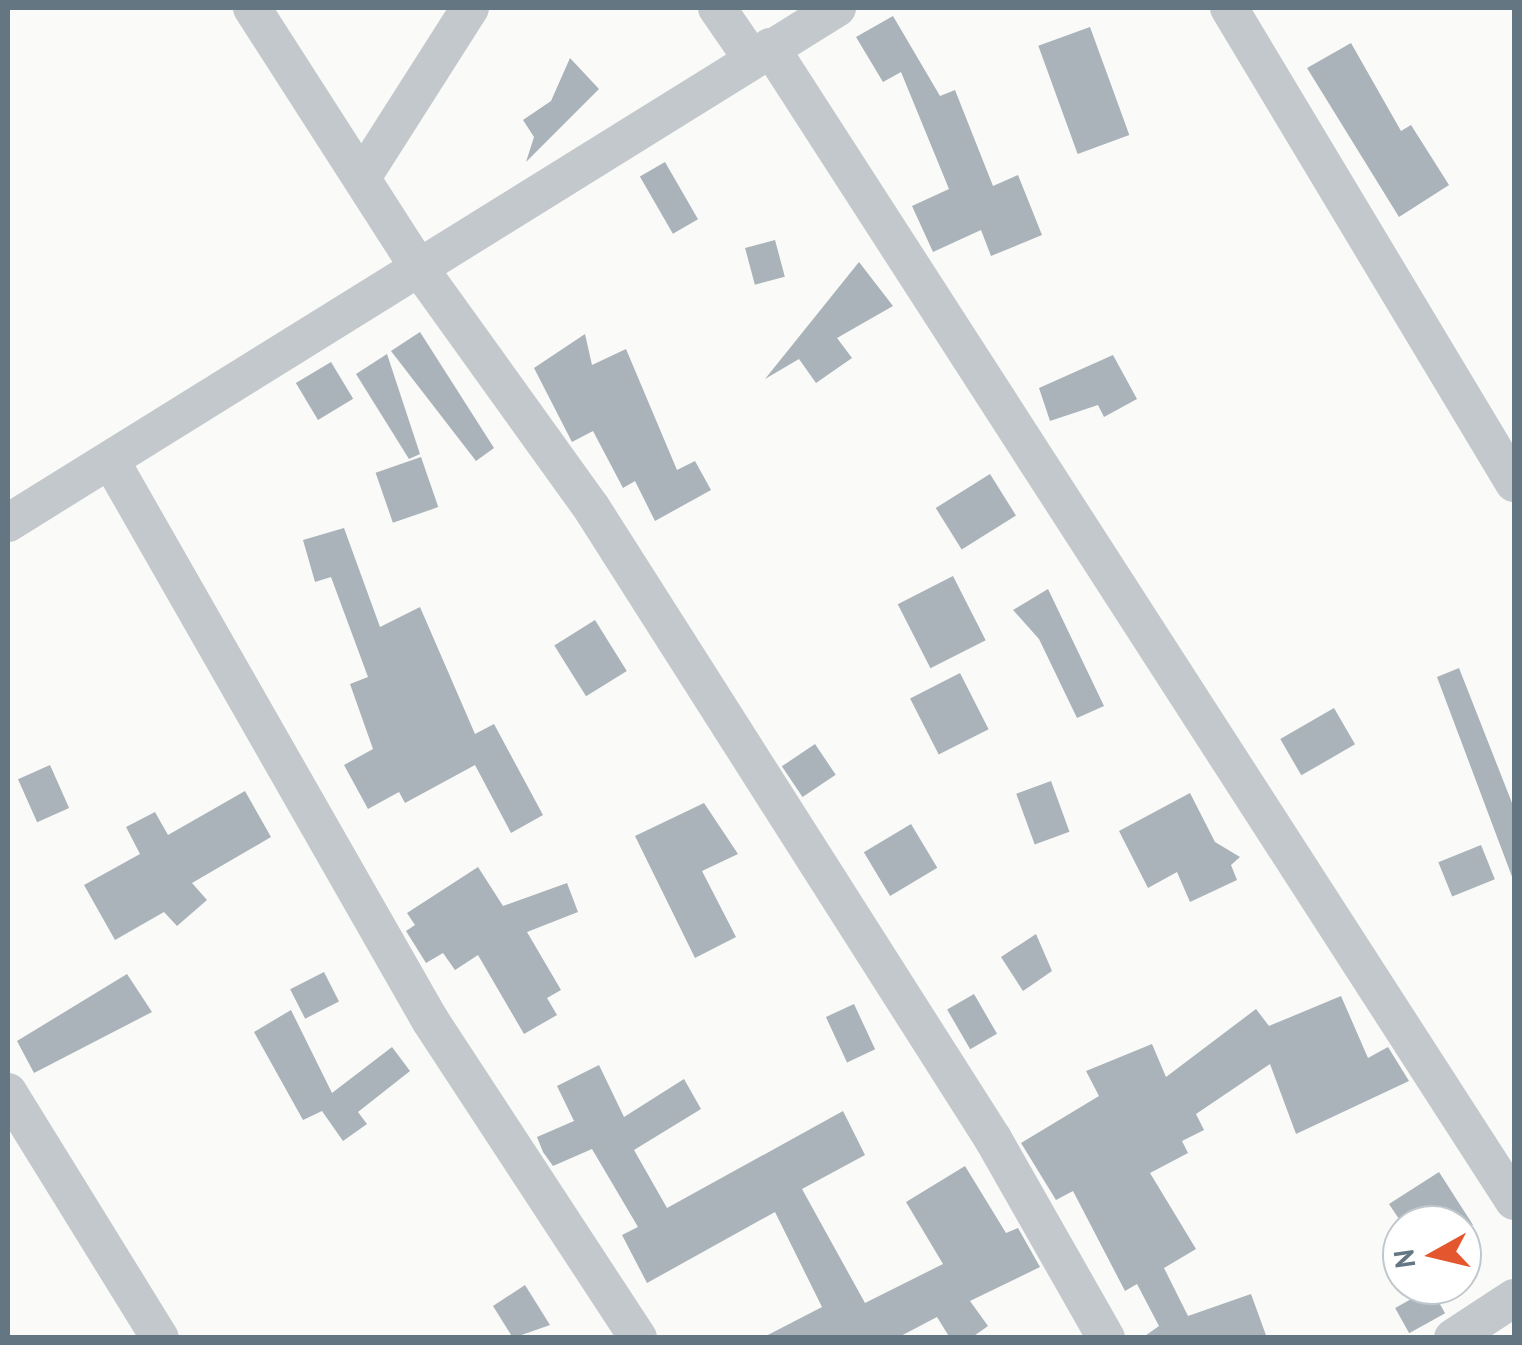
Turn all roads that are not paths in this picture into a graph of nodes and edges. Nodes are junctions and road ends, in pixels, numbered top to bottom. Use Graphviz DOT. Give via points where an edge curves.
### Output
graph roads {
  1 [pos="252,8"];
  2 [pos="470,8"];
  3 [pos="717,8"];
  4 [pos="837,8"];
  5 [pos="1229,8"];
  6 [pos="761,53"];
  7 [pos="363,176"];
  8 [pos="417,265"];
  9 [pos="112,463"];
  10 [pos="1514,483"];
  11 [pos="8,523"];
  12 [pos="8,1092"];
  13 [pos="1514,1201"];
  14 [pos="1514,1298"];
  15 [pos="160,1338"];
  16 [pos="638,1338"];
  17 [pos="1106,1338"];
  18 [pos="1453,1338"];
  1 -- 7 [label="street"];
  2 -- 7 [label="street"];
  3 -- 6 [label="street"];
  4 -- 6 [label="street"];
  5 -- 10 [label="street"];
  6 -- 8 [label="street"];
  6 -- 13 [label="street"];
  7 -- 8 [label="street"];
  8 -- 9 [label="street"];
  8 -- 17 [label="street" via="591,507 992,1139"];
  9 -- 11 [label="street"];
  9 -- 16 [label="street" via="430,1020"];
  12 -- 15 [label="street"];
  14 -- 18 [label="street"];
}
